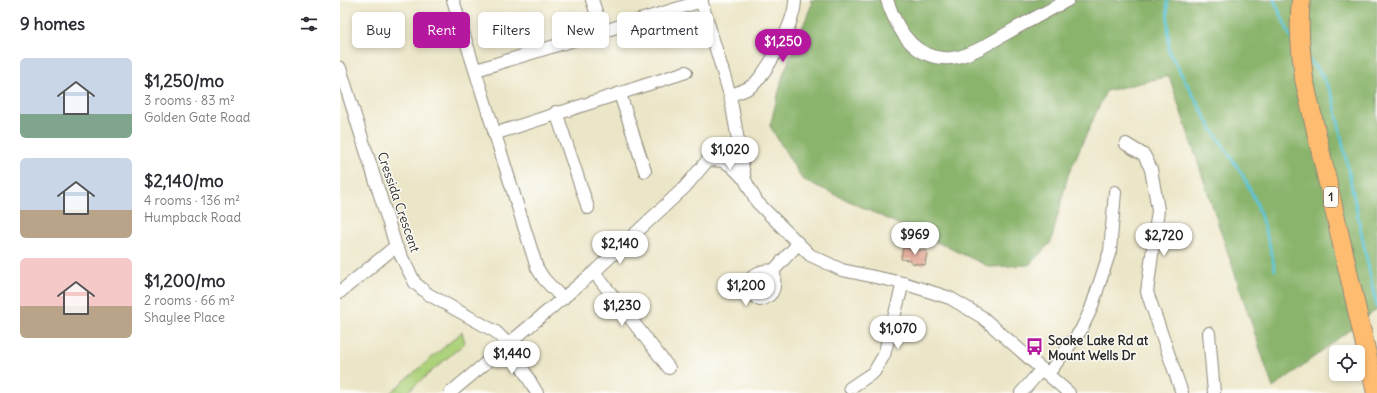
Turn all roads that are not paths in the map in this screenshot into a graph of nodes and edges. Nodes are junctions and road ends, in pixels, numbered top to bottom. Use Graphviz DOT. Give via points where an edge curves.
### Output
graph roads {
  1 [pos="453,0"];
  2 [pos="592,0"];
  3 [pos="795,0"];
  4 [pos="887,0"];
  5 [pos="1068,0"];
  6 [pos="1301,0"];
  7 [pos="1312,0"];
  8 [pos="702,1"];
  9 [pos="596,12"];
  10 [pos="609,30"];
  11 [pos="552,47"];
  12 [pos="340,68"];
  13 [pos="476,70"];
  14 [pos="686,72"];
  15 [pos="620,94"];
  16 [pos="730,95"];
  17 [pos="556,112"];
  18 [pos="494,134"];
  19 [pos="1126,144"];
  20 [pos="738,145"];
  21 [pos="708,161"];
  22 [pos="645,171"];
  23 [pos="744,180"];
  24 [pos="1115,192"];
  25 [pos="588,208"];
  26 [pos="798,244"];
  27 [pos="396,246"];
  28 [pos="774,270"];
  29 [pos="594,272"];
  30 [pos="903,283"];
  31 [pos="340,292"];
  32 [pos="563,299"];
  33 [pos="1209,333"];
  34 [pos="508,344"];
  35 [pos="1377,351"];
  36 [pos="669,368"];
  37 [pos="1045,372"];
  38 [pos="850,388"];
  39 [pos="450,393"];
  40 [pos="537,393"];
  41 [pos="1021,393"];
  42 [pos="1069,393"];
  43 [pos="1182,393"];
  44 [pos="1214,393"];
  45 [pos="1376,393"];
  1 -- 13 [label="street"];
  2 -- 9 [label="street"];
  3 -- 16 [label="street" via="795,7 781,44 757,81"];
  4 -- 5 [label="street" via="891,14 913,47 927,56 951,59 975,51"];
  6 -- 45 [label="highway, 1" via="1300,47 1304,80"];
  7 -- 35 [label="highway, 1" via="1311,37 1320,105"];
  8 -- 10 [label="street"];
  8 -- 16 [label="street"];
  11 -- 13 [label="street"];
  12 -- 27 [label="street, Cressida Crescent"];
  13 -- 18 [label="street"];
  14 -- 15 [label="street"];
  15 -- 17 [label="street"];
  15 -- 22 [label="street"];
  16 -- 20 [label="street"];
  17 -- 18 [label="street"];
  17 -- 25 [label="street"];
  18 -- 32 [label="street" via="537,268 544,280"];
  19 -- 43 [label="street" via="1144,155 1151,169 1158,210 1147,292"];
  20 -- 21 [label="street" via="722,150"];
  20 -- 23 [label="street"];
  21 -- 23 [label="street" via="718,159 727,162"];
  21 -- 29 [label="street"];
  23 -- 26 [label="street" via="757,202"];
  24 -- 37 [label="street" via="1110,251 1091,310 1081,330"];
  26 -- 28 [label="street"];
  26 -- 30 [label="street" via="810,255 842,270"];
  27 -- 31 [label="street"];
  27 -- 34 [label="street, Cressida Crescent" via="415,283 428,294 496,332"];
  29 -- 32 [label="street"];
  29 -- 36 [label="street"];
  30 -- 37 [label="street" via="950,298 982,317"];
  30 -- 38 [label="street" via="884,355 874,372"];
  32 -- 34 [label="street"];
  33 -- 44 [label="street"];
  34 -- 39 [label="street"];
  34 -- 40 [label="street, Cressida Crescent"];
  37 -- 41 [label="street"];
  37 -- 42 [label="street"];
}
